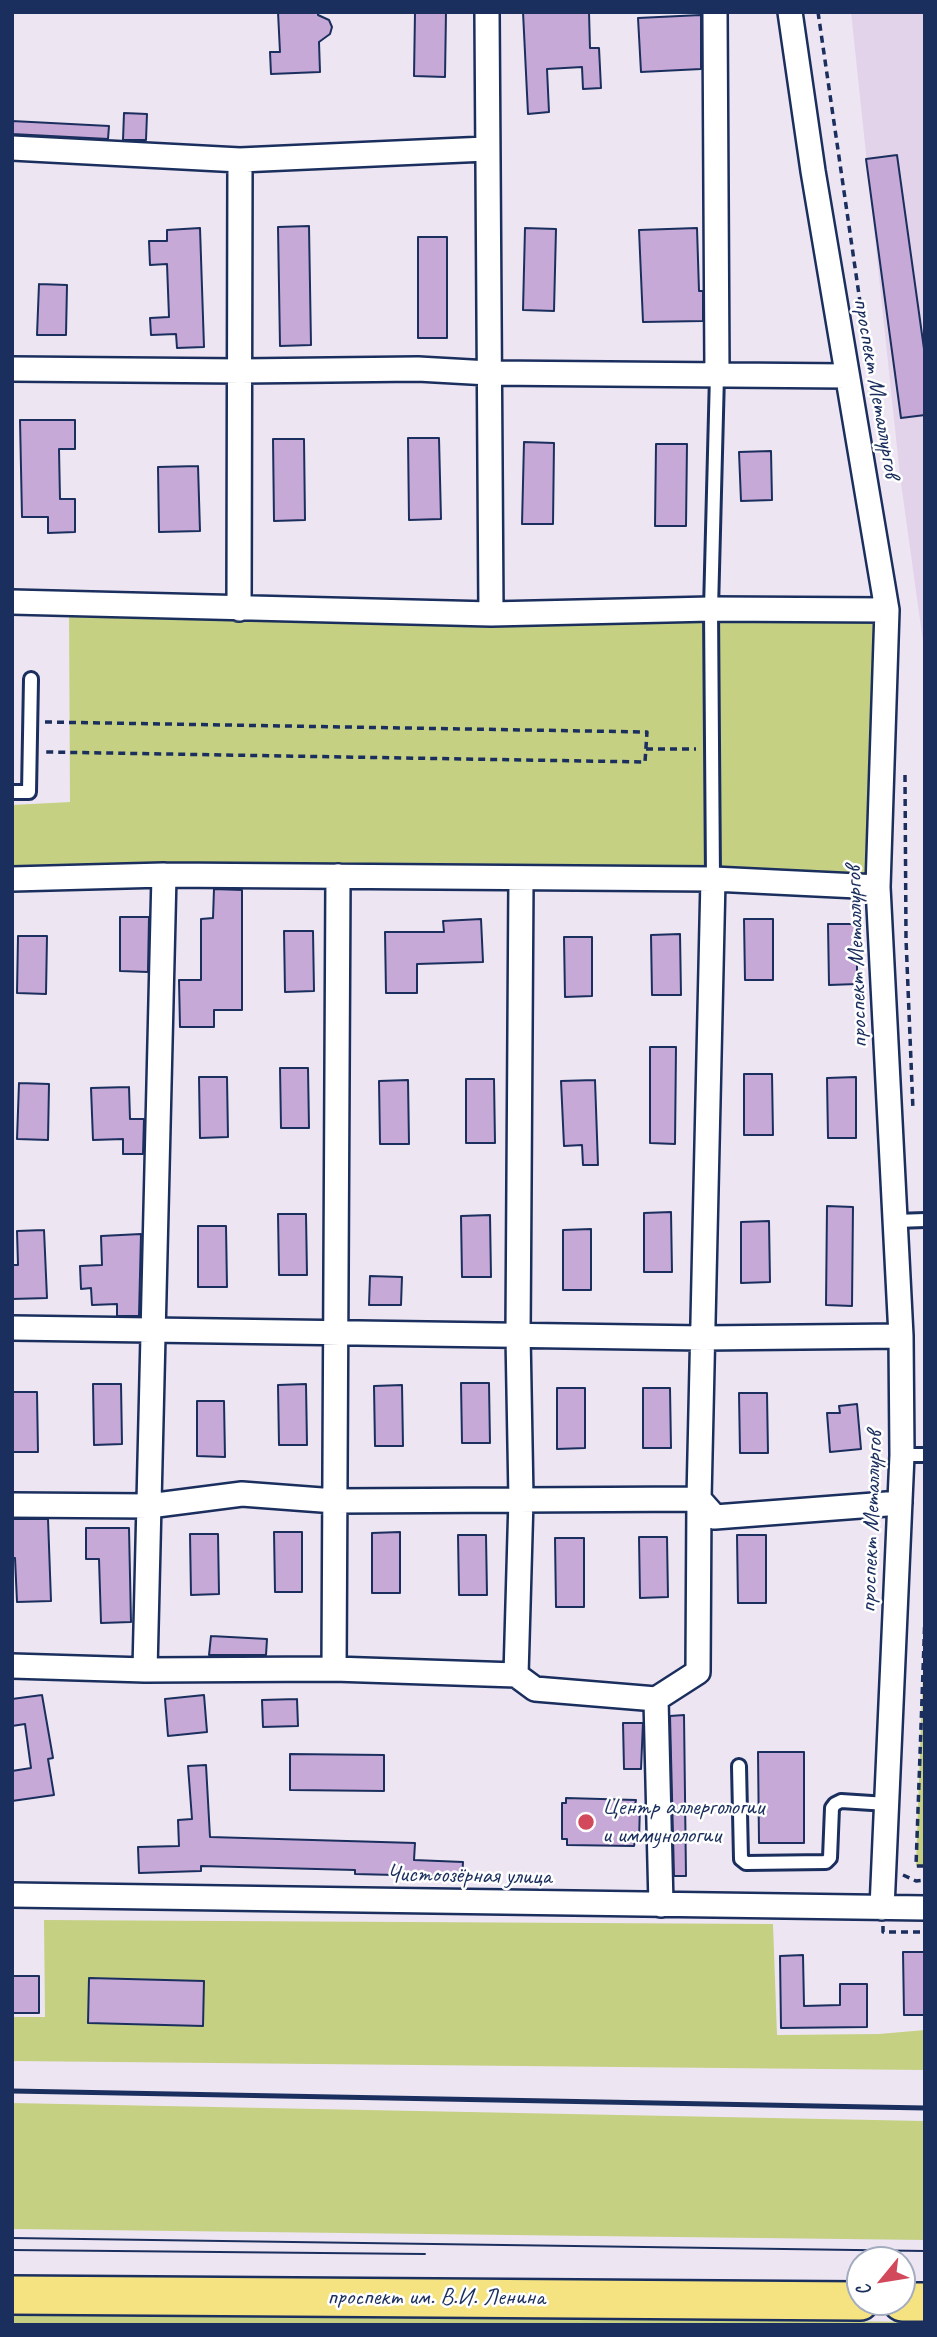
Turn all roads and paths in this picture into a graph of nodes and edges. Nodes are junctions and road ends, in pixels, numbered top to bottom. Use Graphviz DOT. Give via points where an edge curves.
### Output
graph roads {
  1 [pos="486,12"];
  2 [pos="715,12"];
  3 [pos="790,12"];
  4 [pos="12,148"];
  5 [pos="486,149"];
  6 [pos="240,160"];
  7 [pos="12,369"];
  8 [pos="242,371"];
  9 [pos="489,373"];
  10 [pos="717,375"];
  11 [pos="847,376"];
  12 [pos="12,602"];
  13 [pos="239,609"];
  14 [pos="711,609"];
  15 [pos="887,610"];
  16 [pos="491,614"];
  17 [pos="31,679"];
  18 [pos="30,722"];
  19 [pos="646,749"];
  20 [pos="712,749"];
  21 [pos="30,752"];
  22 [pos="12,792"];
  23 [pos="164,875"];
  24 [pos="338,876"];
  25 [pos="521,878"];
  26 [pos="12,879"];
  27 [pos="713,879"];
  28 [pos="878,887"];
  29 [pos="925,1220"];
  30 [pos="896,1221"];
  31 [pos="12,1328"];
  32 [pos="154,1329"];
  33 [pos="335,1332"];
  34 [pos="518,1335"];
  35 [pos="901,1336"];
  36 [pos="703,1338"];
  37 [pos="913,1455"];
  38 [pos="522,1499"];
  39 [pos="699,1499"];
  40 [pos="335,1501"];
  41 [pos="900,1503"];
  42 [pos="12,1506"];
  43 [pos="149,1506"];
  44 [pos="925,1615"];
  45 [pos="12,1666"];
  46 [pos="334,1669"];
  47 [pos="145,1670"];
  48 [pos="516,1675"];
  49 [pos="923,1694"];
  50 [pos="656,1699"];
  51 [pos="739,1766"];
  52 [pos="887,1804"];
  53 [pos="918,1810"];
  54 [pos="925,1810"];
  55 [pos="925,1866"];
  56 [pos="12,1895"];
  57 [pos="661,1905"];
  58 [pos="882,1908"];
  59 [pos="925,1908"];
  60 [pos="12,2295"];
  61 [pos="846,2301"];
  1 -- 5 [label="street"];
  2 -- 10 [label="street"];
  3 -- 11 [label="street, проспект Металлургов"];
  4 -- 6 [label="street"];
  5 -- 6 [label="street"];
  5 -- 9 [label="street"];
  6 -- 8 [label="street"];
  7 -- 8 [label="street"];
  8 -- 9 [label="street"];
  8 -- 13 [label="street"];
  9 -- 10 [label="street"];
  9 -- 16 [label="street"];
  10 -- 11 [label="street"];
  10 -- 14 [label="lane"];
  11 -- 15 [label="street, проспект Металлургов"];
  12 -- 13 [label="street"];
  13 -- 16 [label="street"];
  14 -- 15 [label="street"];
  14 -- 16 [label="street"];
  14 -- 20 [label="lane"];
  15 -- 28 [label="street, проспект Металлургов"];
  17 -- 18 [label="lane"];
  18 -- 19 [label="path" via="647,733"];
  18 -- 21 [label="lane"];
  19 -- 20 [label="path"];
  19 -- 21 [label="path" via="645,762"];
  20 -- 27 [label="lane"];
  21 -- 22 [label="lane" via="29,792"];
  23 -- 24 [label="street"];
  23 -- 26 [label="street"];
  23 -- 32 [label="street"];
  24 -- 25 [label="street"];
  24 -- 33 [label="street"];
  25 -- 27 [label="street"];
  25 -- 34 [label="street"];
  27 -- 28 [label="street"];
  27 -- 36 [label="street"];
  28 -- 30 [label="street, проспект Металлургов"];
  29 -- 30 [label="lane"];
  30 -- 35 [label="street, проспект Металлургов"];
  31 -- 32 [label="street"];
  32 -- 33 [label="street"];
  32 -- 43 [label="street"];
  33 -- 34 [label="street"];
  33 -- 40 [label="street"];
  34 -- 36 [label="street"];
  34 -- 38 [label="street"];
  35 -- 36 [label="street"];
  35 -- 37 [label="street, проспект Металлургов"];
  36 -- 39 [label="street"];
  37 -- 41 [label="street, проспект Металлургов"];
  38 -- 39 [label="street"];
  38 -- 40 [label="street"];
  38 -- 48 [label="street"];
  39 -- 41 [label="street" via="715,1517"];
  39 -- 50 [label="street" via="698,1672"];
  40 -- 43 [label="street" via="242,1494"];
  40 -- 46 [label="street"];
  41 -- 52 [label="street, проспект Металлургов"];
  42 -- 43 [label="street"];
  43 -- 47 [label="street"];
  44 -- 49 [label="path"];
  45 -- 47 [label="street"];
  46 -- 47 [label="street"];
  46 -- 48 [label="street"];
  48 -- 50 [label="street" via="535,1689"];
  49 -- 53 [label="path"];
  50 -- 57 [label="street"];
  51 -- 52 [label="lane" via="741,1858 746,1863 825,1862 830,1858 835,1804"];
  52 -- 58 [label="street, проспект Металлургов"];
  53 -- 54 [label="path"];
  53 -- 55 [label="path" via="916,1866"];
  56 -- 57 [label="street, Чистоозёрная улица"];
  57 -- 58 [label="street, Чистоозёрная улица"];
  58 -- 59 [label="street, Чистоозёрная улица"];
  60 -- 61 [label="main road, проспект им. В.И. Ленина"];
}
